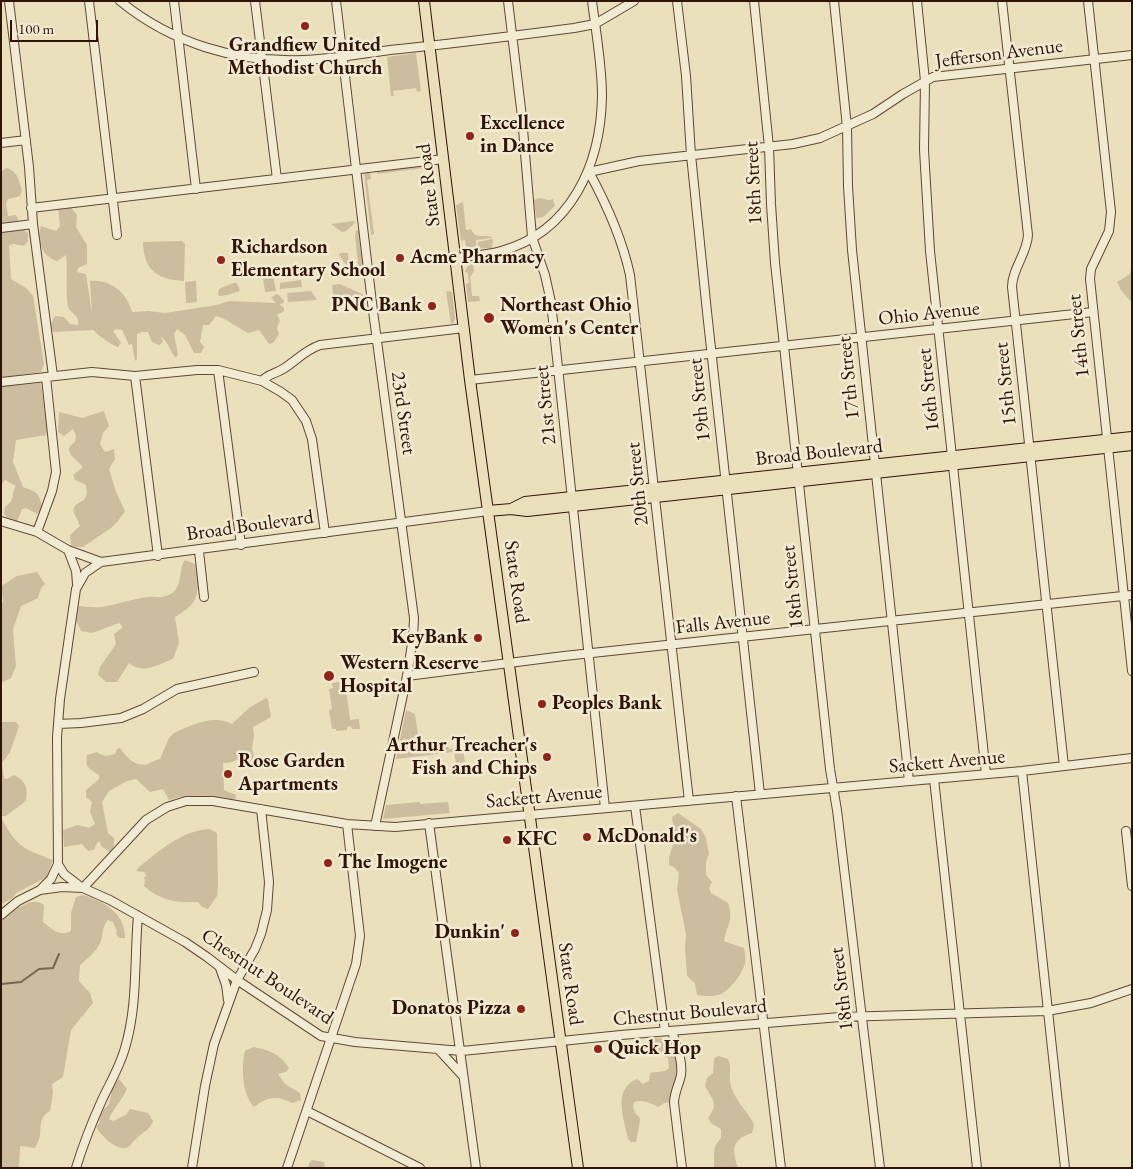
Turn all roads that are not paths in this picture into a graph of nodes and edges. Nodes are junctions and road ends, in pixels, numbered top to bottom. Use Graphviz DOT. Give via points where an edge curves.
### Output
graph roads {
  1 [pos="9,1"];
  2 [pos="90,1"];
  3 [pos="120,1"];
  4 [pos="174,1"];
  5 [pos="255,1"];
  6 [pos="336,1"];
  7 [pos="424,1"];
  8 [pos="508,1"];
  9 [pos="592,1"];
  10 [pos="634,1"];
  11 [pos="677,1"];
  12 [pos="754,1"];
  13 [pos="834,1"];
  14 [pos="917,1"];
  15 [pos="1002,1"];
  16 [pos="1088,1"];
  17 [pos="595,24"];
  18 [pos="178,36"];
  19 [pos="512,36"];
  20 [pos="430,46"];
  21 [pos="1132,55"];
  22 [pos="343,56"];
  23 [pos="1095,59"];
  24 [pos="262,60"];
  25 [pos="1009,69"];
  26 [pos="926,80"];
  27 [pos="847,127"];
  28 [pos="26,140"];
  29 [pos="1,143"];
  30 [pos="769,147"];
  31 [pos="691,155"];
  32 [pos="444,159"];
  33 [pos="357,170"];
  34 [pos="589,172"];
  35 [pos="277,179"];
  36 [pos="196,189"];
  37 [pos="112,198"];
  38 [pos="31,208"];
  39 [pos="33,224"];
  40 [pos="1,228"];
  41 [pos="117,235"];
  42 [pos="532,237"];
  43 [pos="456,258"];
  44 [pos="1093,312"];
  45 [pos="1016,320"];
  46 [pos="464,328"];
  47 [pos="938,329"];
  48 [pos="861,337"];
  49 [pos="377,338"];
  50 [pos="784,346"];
  51 [pos="712,353"];
  52 [pos="641,361"];
  53 [pos="218,370"];
  54 [pos="558,370"];
  55 [pos="49,376"];
  56 [pos="135,376"];
  57 [pos="470,380"];
  58 [pos="262,381"];
  59 [pos="1,382"];
  60 [pos="1132,437"];
  61 [pos="1108,444"];
  62 [pos="1132,446"];
  63 [pos="1030,453"];
  64 [pos="953,461"];
  65 [pos="875,469"];
  66 [pos="798,478"];
  67 [pos="726,485"];
  68 [pos="655,493"];
  69 [pos="572,502"];
  70 [pos="488,511"];
  71 [pos="1,521"];
  72 [pos="402,522"];
  73 [pos="37,532"];
  74 [pos="325,533"];
  75 [pos="241,545"];
  76 [pos="68,550"];
  77 [pos="199,551"];
  78 [pos="158,556"];
  79 [pos="101,562"];
  80 [pos="77,584"];
  81 [pos="1128,596"];
  82 [pos="204,597"];
  83 [pos="1046,604"];
  84 [pos="969,612"];
  85 [pos="892,621"];
  86 [pos="814,629"];
  87 [pos="742,637"];
  88 [pos="672,645"];
  89 [pos="589,653"];
  90 [pos="509,662"];
  91 [pos="1132,671"];
  92 [pos="254,672"];
  93 [pos="407,676"];
  94 [pos="58,724"];
  95 [pos="1132,758"];
  96 [pos="1064,766"];
  97 [pos="1022,771"];
  98 [pos="986,774"];
  99 [pos="934,779"];
  100 [pos="909,781"];
  101 [pos="833,788"];
  102 [pos="760,794"];
  103 [pos="736,796"];
  104 [pos="689,801"];
  105 [pos="635,806"];
  106 [pos="605,808"];
  107 [pos="261,810"];
  108 [pos="530,815"];
  109 [pos="429,823"];
  110 [pos="347,824"];
  111 [pos="375,826"];
  112 [pos="1126,831"];
  113 [pos="58,864"];
  114 [pos="1132,886"];
  115 [pos="83,888"];
  116 [pos="40,890"];
  117 [pos="1,914"];
  118 [pos="138,916"];
  119 [pos="219,966"];
  120 [pos="237,980"];
  121 [pos="1132,989"];
  122 [pos="228,1004"];
  123 [pos="1048,1010"];
  124 [pos="960,1013"];
  125 [pos="862,1016"];
  126 [pos="763,1023"];
  127 [pos="668,1031"];
  128 [pos="332,1039"];
  129 [pos="560,1040"];
  130 [pos="439,1050"];
  131 [pos="462,1051"];
  132 [pos="465,1078"];
  133 [pos="306,1111"];
  134 [pos="76,1168"];
  135 [pos="192,1168"];
  136 [pos="287,1168"];
  137 [pos="420,1168"];
  138 [pos="476,1168"];
  139 [pos="578,1168"];
  140 [pos="682,1168"];
  141 [pos="781,1168"];
  142 [pos="880,1168"];
  143 [pos="977,1168"];
  144 [pos="1065,1168"];
  1 -- 28 [label="street"];
  2 -- 37 [label="street"];
  3 -- 18 [label="street" via="154,25"];
  4 -- 18 [label="street"];
  5 -- 24 [label="street"];
  6 -- 22 [label="street, 23rd Street"];
  7 -- 20 [label="main road, State Road"];
  8 -- 19 [label="street, 21st Street"];
  9 -- 17 [label="street"];
  10 -- 17 [label="street"];
  11 -- 31 [label="street, 19th Street"];
  12 -- 30 [label="street, 18th Street"];
  13 -- 27 [label="street, 17th Street"];
  14 -- 26 [label="street, 16th Street"];
  15 -- 25 [label="street, 15th Street"];
  16 -- 23 [label="street, 14th Street"];
  17 -- 19 [label="street"];
  17 -- 34 [label="street" via="601,113"];
  18 -- 24 [label="street" via="217,51"];
  18 -- 36 [label="street"];
  19 -- 20 [label="street"];
  19 -- 42 [label="street, 21st Street"];
  20 -- 22 [label="street"];
  20 -- 32 [label="main road, State Road"];
  21 -- 23 [label="street, Jefferson Avenue"];
  22 -- 24 [label="street"];
  22 -- 33 [label="street, 23rd Street"];
  23 -- 25 [label="street, Jefferson Avenue"];
  23 -- 44 [label="street, 14th Street" via="1111,212 1107,236 1090,274"];
  24 -- 35 [label="street"];
  25 -- 26 [label="street, Jefferson Avenue"];
  25 -- 45 [label="street, 15th Street" via="1028,235 1012,283"];
  26 -- 27 [label="street, Jefferson Avenue"];
  26 -- 47 [label="street, 16th Street" via="926,201"];
  27 -- 30 [label="street, Jefferson Avenue" via="807,141"];
  27 -- 48 [label="street, 17th Street" via="850,223"];
  28 -- 29 [label="street"];
  28 -- 38 [label="street"];
  30 -- 31 [label="street, Jefferson Avenue"];
  30 -- 50 [label="street, 18th Street" via="773,241"];
  31 -- 34 [label="street, Jefferson Avenue" via="639,161"];
  31 -- 51 [label="street, 19th Street"];
  32 -- 33 [label="street"];
  32 -- 43 [label="main road, State Road"];
  33 -- 35 [label="street"];
  33 -- 49 [label="street, 23rd Street"];
  34 -- 42 [label="street" via="557,218"];
  34 -- 52 [label="street, 20th Street" via="625,252"];
  35 -- 36 [label="street"];
  36 -- 37 [label="street"];
  37 -- 38 [label="street"];
  37 -- 41 [label="street"];
  38 -- 39 [label="street"];
  39 -- 40 [label="street"];
  39 -- 55 [label="street"];
  42 -- 43 [label="street" via="500,251"];
  42 -- 54 [label="street, 21st Street" via="550,293"];
  43 -- 46 [label="main road, State Road"];
  44 -- 45 [label="street, Ohio Avenue"];
  44 -- 61 [label="street, 14th Street"];
  45 -- 47 [label="street, Ohio Avenue"];
  45 -- 63 [label="street, 15th Street"];
  46 -- 49 [label="street"];
  46 -- 57 [label="main road, State Road"];
  47 -- 48 [label="street, Ohio Avenue"];
  47 -- 64 [label="street, 16th Street"];
  48 -- 50 [label="street, Ohio Avenue"];
  48 -- 65 [label="street, 17th Street"];
  49 -- 58 [label="street" via="320,345"];
  49 -- 72 [label="street, 23rd Street"];
  50 -- 51 [label="street, Ohio Avenue"];
  50 -- 66 [label="street, 18th Street"];
  51 -- 52 [label="street, Ohio Avenue"];
  51 -- 67 [label="street, 19th Street"];
  52 -- 54 [label="street, Ohio Avenue"];
  52 -- 68 [label="street, 20th Street"];
  53 -- 56 [label="street"];
  53 -- 58 [label="street"];
  53 -- 75 [label="street"];
  54 -- 57 [label="street, Ohio Avenue"];
  54 -- 69 [label="street, 21st Street"];
  55 -- 56 [label="street" via="93,372"];
  55 -- 59 [label="street"];
  55 -- 73 [label="street" via="56,472"];
  56 -- 78 [label="street"];
  57 -- 70 [label="main road, State Road"];
  58 -- 74 [label="street" via="292,400 306,421 312,439"];
  60 -- 61 [label="main road, Broad Boulevard"];
  61 -- 62 [label="main road, Broad Boulevard"];
  61 -- 63 [label="main road, Broad Boulevard"];
  61 -- 81 [label="street, 14th Street"];
  63 -- 64 [label="main road, Broad Boulevard"];
  63 -- 83 [label="street, 15th Street"];
  64 -- 65 [label="main road, Broad Boulevard"];
  64 -- 84 [label="street, 16th Street"];
  65 -- 66 [label="main road, Broad Boulevard"];
  65 -- 85 [label="street, 17th Street"];
  66 -- 67 [label="main road, Broad Boulevard"];
  66 -- 86 [label="street, 18th Street"];
  67 -- 68 [label="main road, Broad Boulevard"];
  67 -- 87 [label="street, 19th Street"];
  68 -- 69 [label="main road, Broad Boulevard"];
  68 -- 88 [label="street, 20th Street"];
  69 -- 70 [label="main road, Broad Boulevard" via="525,502 511,509"];
  69 -- 89 [label="street, 21st Street"];
  70 -- 72 [label="street, Broad Boulevard"];
  70 -- 90 [label="main road, State Road"];
  71 -- 73 [label="street, Broad Boulevard"];
  72 -- 74 [label="street, Broad Boulevard"];
  72 -- 93 [label="street, 23rd Street" via="414,618"];
  73 -- 76 [label="street, Broad Boulevard"];
  74 -- 75 [label="street, Broad Boulevard"];
  75 -- 77 [label="street, Broad Boulevard"];
  76 -- 79 [label="street, Broad Boulevard"];
  76 -- 80 [label="street"];
  77 -- 78 [label="street, Broad Boulevard"];
  77 -- 82 [label="street"];
  78 -- 79 [label="street, Broad Boulevard"];
  79 -- 80 [label="street" via="85,573"];
  80 -- 94 [label="street"];
  81 -- 83 [label="street, Falls Avenue"];
  81 -- 91 [label="street, 14th Street"];
  83 -- 84 [label="street, Falls Avenue"];
  83 -- 96 [label="street, 15th Street"];
  84 -- 85 [label="street, Falls Avenue"];
  84 -- 98 [label="street, 16th Street"];
  85 -- 86 [label="street, Falls Avenue"];
  85 -- 100 [label="street, 17th Street"];
  86 -- 87 [label="street, Falls Avenue"];
  86 -- 101 [label="street, 18th Street"];
  87 -- 88 [label="street, Falls Avenue"];
  87 -- 102 [label="street, 19th Street"];
  88 -- 89 [label="street, Falls Avenue"];
  88 -- 104 [label="street, 20th Street"];
  89 -- 90 [label="street, Falls Avenue"];
  89 -- 106 [label="street, 21st Street"];
  90 -- 93 [label="street, Falls Avenue"];
  90 -- 108 [label="main road, State Road"];
  92 -- 94 [label="street" via="177,689 121,718"];
  93 -- 111 [label="street, 23rd Street"];
  94 -- 113 [label="street"];
  95 -- 96 [label="street, Sackett Avenue"];
  96 -- 97 [label="street, Sackett Avenue"];
  97 -- 98 [label="street, Sackett Avenue"];
  97 -- 123 [label="street"];
  98 -- 99 [label="street, Sackett Avenue"];
  99 -- 100 [label="street, Sackett Avenue"];
  99 -- 124 [label="street"];
  100 -- 101 [label="street, Sackett Avenue"];
  101 -- 102 [label="street, Sackett Avenue"];
  101 -- 125 [label="street, 18th Street"];
  102 -- 103 [label="street, Sackett Avenue"];
  103 -- 104 [label="street, Sackett Avenue"];
  103 -- 126 [label="street"];
  104 -- 105 [label="street, Sackett Avenue"];
  105 -- 106 [label="street, Sackett Avenue"];
  105 -- 127 [label="street"];
  106 -- 108 [label="street, Sackett Avenue"];
  107 -- 110 [label="street, Sackett Avenue"];
  107 -- 115 [label="street, Sackett Avenue" via="199,800 167,807 146,820"];
  107 -- 120 [label="street" via="269,882 267,910 255,948"];
  108 -- 109 [label="street, Sackett Avenue"];
  108 -- 129 [label="main road, State Road"];
  109 -- 111 [label="street, Sackett Avenue"];
  109 -- 131 [label="street"];
  110 -- 111 [label="street, Sackett Avenue"];
  110 -- 128 [label="street" via="360,938 356,964"];
  112 -- 114 [label="street"];
  113 -- 115 [label="street" via="64,874"];
  113 -- 116 [label="street" via="51,879"];
  115 -- 116 [label="street"];
  115 -- 118 [label="street, Chestnut Boulevard"];
  116 -- 117 [label="street"];
  118 -- 119 [label="street, Chestnut Boulevard" via="185,942"];
  118 -- 134 [label="street" via="130,1031 120,1064"];
  119 -- 120 [label="street, Chestnut Boulevard"];
  119 -- 122 [label="street"];
  120 -- 122 [label="street"];
  120 -- 128 [label="street, Chestnut Boulevard" via="316,1034"];
  121 -- 123 [label="street, Chestnut Boulevard" via="1091,1003"];
  122 -- 135 [label="street" via="208,1071"];
  123 -- 124 [label="street, Chestnut Boulevard"];
  123 -- 144 [label="street"];
  124 -- 125 [label="street, Chestnut Boulevard"];
  124 -- 143 [label="street"];
  125 -- 126 [label="street, Chestnut Boulevard"];
  125 -- 142 [label="street, 18th Street"];
  126 -- 127 [label="street, Chestnut Boulevard"];
  126 -- 141 [label="street"];
  127 -- 129 [label="street, Chestnut Boulevard"];
  127 -- 140 [label="street" via="681,1061 674,1103"];
  128 -- 130 [label="street, Chestnut Boulevard"];
  128 -- 133 [label="street"];
  129 -- 131 [label="street, Chestnut Boulevard"];
  129 -- 139 [label="main road, State Road"];
  130 -- 131 [label="street, Chestnut Boulevard"];
  130 -- 132 [label="street"];
  131 -- 132 [label="street"];
  132 -- 138 [label="street"];
  133 -- 136 [label="street"];
  133 -- 137 [label="street"];
}
